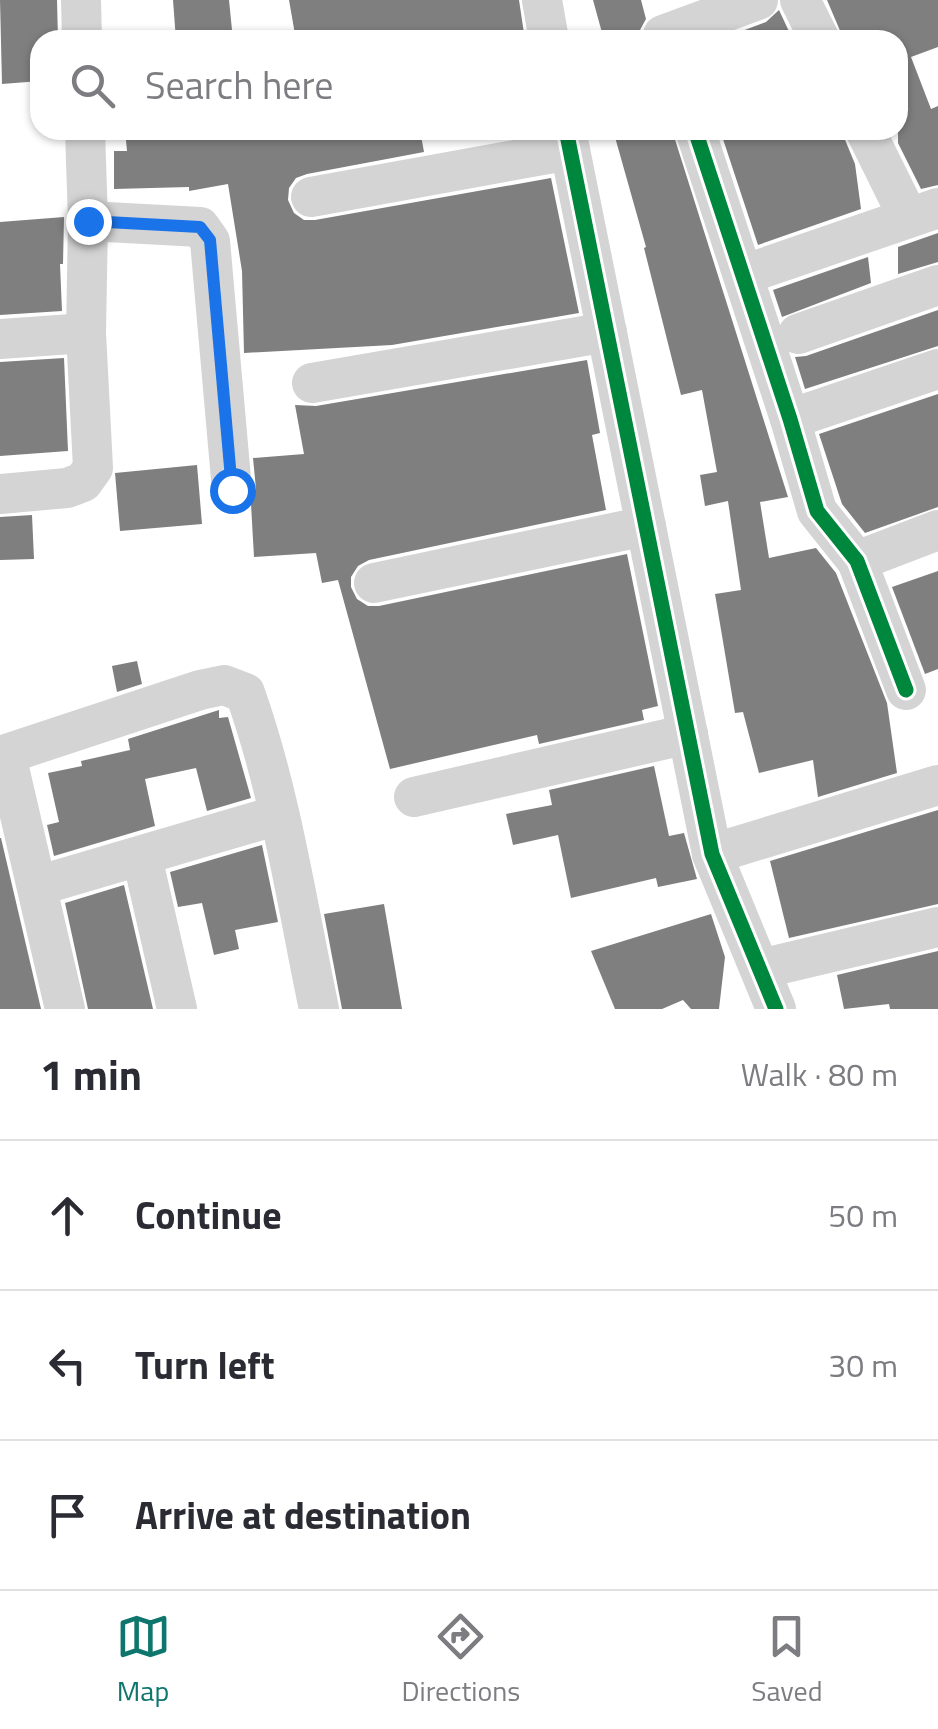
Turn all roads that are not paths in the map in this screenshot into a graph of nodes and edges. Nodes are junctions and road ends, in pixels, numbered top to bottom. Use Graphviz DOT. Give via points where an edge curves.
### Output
graph roads {
  1 [pos="81,0"];
  2 [pos="542,0"];
  3 [pos="758,0"];
  4 [pos="800,0"];
  5 [pos="659,25"];
  6 [pos="82,30"];
  7 [pos="547,30"];
  8 [pos="815,30"];
  9 [pos="85,140"];
  10 [pos="568,140"];
  11 [pos="698,140"];
  12 [pos="872,140"];
  13 [pos="311,197"];
  14 [pos="923,213"];
  15 [pos="88,221"];
  16 [pos="744,274"];
  17 [pos="938,285"];
  18 [pos="607,332"];
  19 [pos="86,333"];
  20 [pos="798,334"];
  21 [pos="0,339"];
  22 [pos="938,370"];
  23 [pos="312,383"];
  24 [pos="790,419"];
  25 [pos="232,490"];
  26 [pos="0,494"];
  27 [pos="646,526"];
  28 [pos="938,530"];
  29 [pos="857,562"];
  30 [pos="374,583"];
  31 [pos="906,690"];
  32 [pos="688,734"];
  33 [pos="3,755"];
  34 [pos="938,785"];
  35 [pos="414,797"];
  36 [pos="278,815"];
  37 [pos="12,830"];
  38 [pos="712,854"];
  39 [pos="142,856"];
  40 [pos="38,886"];
  41 [pos="938,927"];
  42 [pos="760,969"];
  43 [pos="64,1009"];
  44 [pos="177,1009"];
  45 [pos="319,1009"];
  46 [pos="776,1009"];
  1 -- 6 [label="street"];
  2 -- 7 [label="street"];
  3 -- 5 [label="street"];
  4 -- 8 [label="street"];
  9 -- 15 [label="street"];
  10 -- 13 [label="street"];
  10 -- 18 [label="street"];
  11 -- 16 [label="street"];
  12 -- 14 [label="street"];
  14 -- 16 [label="street"];
  15 -- 19 [label="street"];
  15 -- 25 [label="street" via="184,224 200,227 210,240"];
  16 -- 24 [label="street"];
  17 -- 20 [label="street"];
  18 -- 23 [label="street"];
  18 -- 27 [label="street"];
  19 -- 21 [label="street"];
  19 -- 26 [label="street" via="93,468 67,488"];
  22 -- 24 [label="street"];
  24 -- 29 [label="street" via="817,511"];
  27 -- 30 [label="street"];
  27 -- 32 [label="street"];
  28 -- 29 [label="street"];
  29 -- 31 [label="street"];
  32 -- 35 [label="street"];
  32 -- 38 [label="street"];
  33 -- 36 [label="street" via="224,686 245,693"];
  33 -- 37 [label="street"];
  34 -- 38 [label="street"];
  36 -- 39 [label="street"];
  36 -- 45 [label="street"];
  37 -- 40 [label="street"];
  38 -- 42 [label="street"];
  39 -- 40 [label="street"];
  39 -- 44 [label="street"];
  40 -- 43 [label="street"];
  41 -- 42 [label="street"];
  42 -- 46 [label="street"];
}
